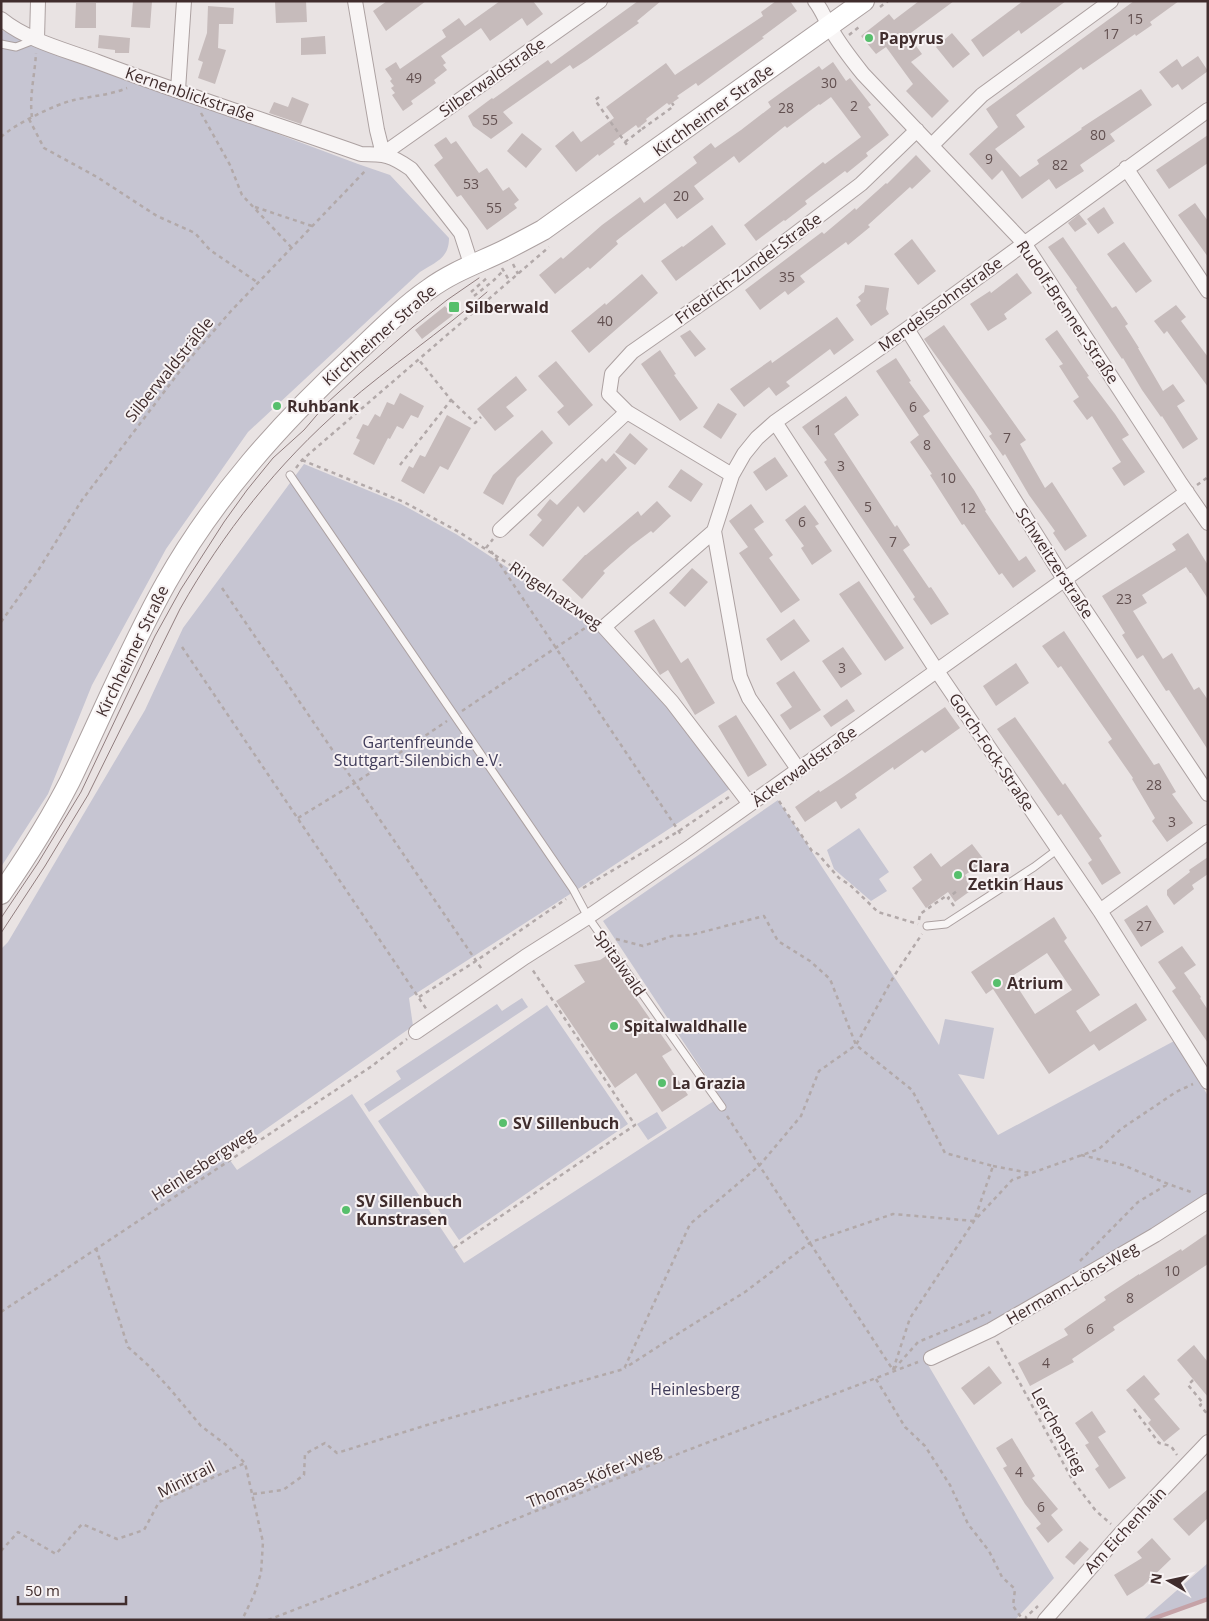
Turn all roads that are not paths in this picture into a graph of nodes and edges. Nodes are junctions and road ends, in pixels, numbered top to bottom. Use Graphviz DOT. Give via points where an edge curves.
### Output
graph roads {
  1 [pos="38,1"];
  2 [pos="184,1"];
  3 [pos="600,1"];
  4 [pos="815,1"];
  5 [pos="864,1"];
  6 [pos="1111,1"];
  7 [pos="356,2"];
  8 [pos="1,19"];
  9 [pos="829,26"];
  10 [pos="36,39"];
  11 [pos="1,44"];
  12 [pos="185,93"];
  13 [pos="1208,110"];
  14 [pos="917,130"];
  15 [pos="932,145"];
  16 [pos="383,154"];
  17 [pos="1126,168"];
  18 [pos="1024,243"];
  19 [pos="471,264"];
  20 [pos="1208,290"];
  21 [pos="907,329"];
  22 [pos="627,412"];
  23 [pos="776,422"];
  24 [pos="290,475"];
  25 [pos="732,475"];
  26 [pos="1187,492"];
  27 [pos="1208,523"];
  28 [pos="500,530"];
  29 [pos="714,531"];
  30 [pos="1064,579"];
  31 [pos="937,671"];
  32 [pos="798,769"];
  33 [pos="1208,794"];
  34 [pos="750,804"];
  35 [pos="1208,832"];
  36 [pos="1058,849"];
  37 [pos="1,894"];
  38 [pos="1100,911"];
  39 [pos="588,917"];
  40 [pos="926,926"];
  41 [pos="416,1032"];
  42 [pos="1206,1079"];
  43 [pos="722,1107"];
  44 [pos="1204,1198"];
  45 [pos="931,1358"];
  46 [pos="1208,1442"];
  47 [pos="1044,1620"];
  1 -- 10 [label="street"];
  2 -- 12 [label="street"];
  3 -- 16 [label="street, Silberwaldstraße"];
  4 -- 9 [label="street, Rudolf-Brenner-Straße"];
  5 -- 9 [label="main road, Kirchheimer Straße"];
  6 -- 15 [label="street" via="982,95"];
  7 -- 16 [label="street"];
  8 -- 10 [label="street, Kernenblickstraße" via="13,29"];
  9 -- 14 [label="street, Rudolf-Brenner-Straße" via="863,74"];
  9 -- 19 [label="main road, Kirchheimer Straße" via="543,230"];
  10 -- 11 [label="lane" via="16,47"];
  10 -- 12 [label="street, Kernenblickstraße"];
  12 -- 16 [label="street, Kernenblickstraße" via="361,154"];
  13 -- 17 [label="street, Mendelssohnstraße"];
  14 -- 15 [label="street, Rudolf-Brenner-Straße"];
  14 -- 22 [label="street, Friedrich-Zundel-Straße" via="862,184 632,352 612,374 609,394"];
  15 -- 18 [label="street, Rudolf-Brenner-Straße"];
  16 -- 19 [label="street" via="411,169 461,233"];
  17 -- 18 [label="street, Mendelssohnstraße"];
  17 -- 20 [label="street"];
  18 -- 21 [label="street, Mendelssohnstraße"];
  18 -- 26 [label="street, Rudolf-Brenner-Straße"];
  19 -- 37 [label="main road, Kirchheimer Straße" via="427,290 320,386 251,460 214,507 166,582 69,783"];
  21 -- 23 [label="street, Mendelssohnstraße"];
  21 -- 30 [label="street, Schweitzerstraße"];
  22 -- 25 [label="street, Friedrich-Zundel-Straße"];
  22 -- 28 [label="street"];
  23 -- 25 [label="street, Mendelssohnstraße" via="744,454"];
  23 -- 31 [label="street, Gorch-Fock-Straße"];
  24 -- 39 [label="lane, Spitalwald" via="573,889"];
  25 -- 29 [label="street, Mendelssohnstraße"];
  26 -- 27 [label="street, Rudolf-Brenner-Straße"];
  26 -- 30 [label="street, Äckerwaldstraße"];
  29 -- 32 [label="street, Mendelssohnstraße" via="740,677 749,698"];
  29 -- 34 [label="street, Ringelnatzweg" via="609,622"];
  30 -- 31 [label="street, Äckerwaldstraße"];
  30 -- 33 [label="street, Schweitzerstraße"];
  31 -- 32 [label="street, Äckerwaldstraße"];
  31 -- 36 [label="street, Gorch-Fock-Straße"];
  32 -- 34 [label="street, Äckerwaldstraße"];
  34 -- 39 [label="street, Äckerwaldstraße"];
  35 -- 38 [label="street"];
  36 -- 38 [label="street, Gorch-Fock-Straße"];
  36 -- 40 [label="lane" via="946,924"];
  38 -- 42 [label="street, Gorch-Fock-Straße"];
  39 -- 41 [label="street, Äckerwaldstraße"];
  39 -- 43 [label="lane, Spitalwald"];
  44 -- 45 [label="street, Hermann-Löns-Weg" via="1154,1235 991,1330"];
  46 -- 47 [label="street, Am Eichenhain"];
}
